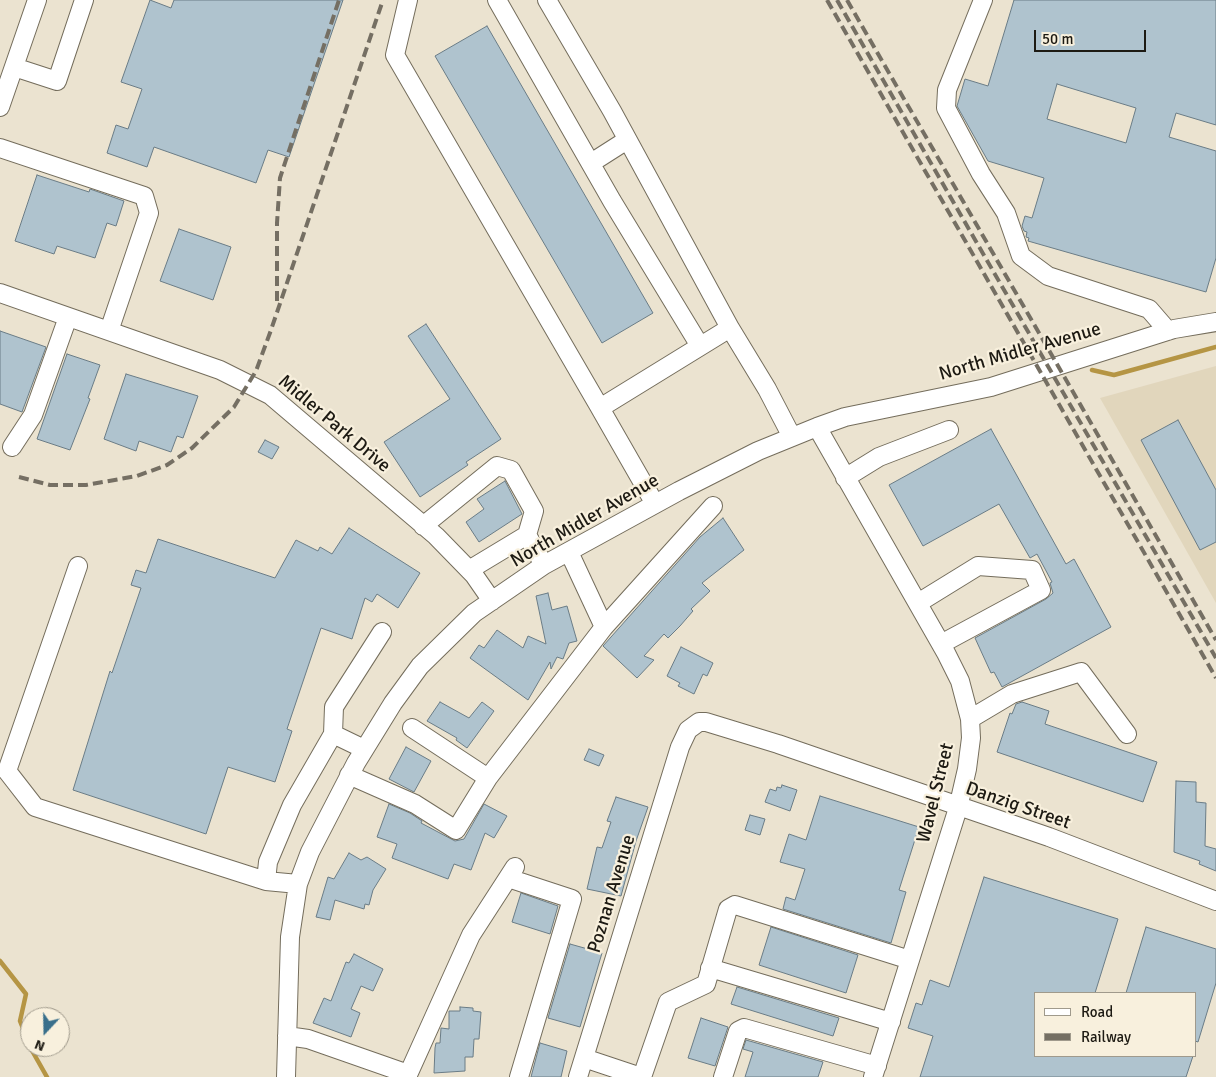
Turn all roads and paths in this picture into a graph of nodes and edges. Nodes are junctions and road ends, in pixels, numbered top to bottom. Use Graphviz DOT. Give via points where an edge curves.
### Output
graph roads {
  1 [pos="37,0"];
  2 [pos="84,0"];
  3 [pos="408,0"];
  4 [pos="497,0"];
  5 [pos="547,0"];
  6 [pos="983,0"];
  7 [pos="14,67"];
  8 [pos="0,107"];
  9 [pos="627,140"];
  10 [pos="0,148"];
  11 [pos="591,164"];
  12 [pos="0,294"];
  13 [pos="68,317"];
  14 [pos="1216,322"];
  15 [pos="730,328"];
  16 [pos="109,331"];
  17 [pos="1168,331"];
  18 [pos="700,346"];
  19 [pos="600,408"];
  20 [pos="817,427"];
  21 [pos="948,430"];
  22 [pos="792,437"];
  23 [pos="12,446"];
  24 [pos="845,478"];
  25 [pos="655,504"];
  26 [pos="713,506"];
  27 [pos="423,526"];
  28 [pos="527,536"];
  29 [pos="569,552"];
  30 [pos="544,565"];
  31 [pos="78,566"];
  32 [pos="469,570"];
  33 [pos="492,601"];
  34 [pos="918,603"];
  35 [pos="604,627"];
  36 [pos="382,632"];
  37 [pos="941,644"];
  38 [pos="970,719"];
  39 [pos="692,726"];
  40 [pos="412,728"];
  41 [pos="333,734"];
  42 [pos="1127,734"];
  43 [pos="364,749"];
  44 [pos="349,774"];
  45 [pos="488,778"];
  46 [pos="958,808"];
  47 [pos="266,881"];
  48 [pos="298,884"];
  49 [pos="1216,901"];
  50 [pos="910,960"];
  51 [pos="710,968"];
  52 [pos="891,1022"];
  53 [pos="287,1036"];
  54 [pos="584,1058"];
  55 [pos="875,1071"];
  56 [pos="623,1074"];
  57 [pos="407,1076"];
  58 [pos="286,1077"];
  59 [pos="519,1077"];
  60 [pos="578,1077"];
  61 [pos="642,1077"];
  62 [pos="723,1077"];
  1 -- 7 [label="street"];
  2 -- 7 [label="street" via="57,81"];
  3 -- 19 [label="street" via="395,55"];
  4 -- 11 [label="street"];
  5 -- 9 [label="street"];
  6 -- 17 [label="street" via="947,90 946,108 1006,213 1022,256 1048,276 1149,309"];
  7 -- 8 [label="street"];
  9 -- 11 [label="street"];
  9 -- 15 [label="street"];
  10 -- 16 [label="street" via="144,196 149,213"];
  11 -- 18 [label="street"];
  12 -- 13 [label="street, Midler Park Drive"];
  13 -- 16 [label="street, Midler Park Drive"];
  13 -- 23 [label="street" via="33,415"];
  14 -- 17 [label="street, North Midler Avenue"];
  15 -- 18 [label="street"];
  15 -- 22 [label="street"];
  16 -- 27 [label="street, Midler Park Drive" via="220,370 270,395"];
  17 -- 20 [label="street, North Midler Avenue" via="991,387 845,417"];
  18 -- 19 [label="street"];
  19 -- 25 [label="street"];
  20 -- 22 [label="street, North Midler Avenue"];
  20 -- 24 [label="street, Wavel Street"];
  21 -- 24 [label="street" via="879,457"];
  22 -- 25 [label="street, North Midler Avenue"];
  24 -- 34 [label="street, Wavel Street"];
  25 -- 29 [label="street, North Midler Avenue"];
  26 -- 35 [label="street"];
  27 -- 28 [label="street" via="497,466 511,470 534,511"];
  27 -- 32 [label="street, Midler Park Drive"];
  28 -- 30 [label="street"];
  28 -- 32 [label="street"];
  29 -- 30 [label="street, North Midler Avenue"];
  29 -- 35 [label="street"];
  30 -- 33 [label="street, North Midler Avenue"];
  31 -- 47 [label="street" via="7,771 35,807"];
  32 -- 33 [label="street, Midler Park Drive"];
  33 -- 43 [label="street, North Midler Avenue" via="474,613 420,666"];
  34 -- 37 [label="street, Wavel Street"];
  34 -- 37 [label="street" via="978,566 1032,570 1041,590"];
  35 -- 45 [label="street"];
  36 -- 41 [label="street" via="334,708"];
  37 -- 38 [label="street, Wavel Street" via="960,681"];
  38 -- 42 [label="street" via="1012,694 1081,672"];
  38 -- 46 [label="street, Wavel Street" via="967,769"];
  39 -- 46 [label="street, Danzig Street" via="706,722 769,741"];
  39 -- 54 [label="street, Poznan Avenue" via="680,747"];
  40 -- 45 [label="street"];
  41 -- 43 [label="street"];
  41 -- 47 [label="street" via="292,805 268,862"];
  43 -- 44 [label="street, North Midler Avenue"];
  44 -- 45 [label="street" via="415,804 456,830"];
  44 -- 48 [label="street, North Midler Avenue" via="310,852"];
  46 -- 49 [label="street, Danzig Street" via="1049,837"];
  46 -- 50 [label="street, Wavel Street"];
  47 -- 48 [label="street"];
  48 -- 53 [label="street, North Midler Avenue" via="290,937"];
  50 -- 51 [label="street" via="735,905 728,909"];
  50 -- 52 [label="street, Wavel Street"];
  51 -- 52 [label="street"];
  51 -- 61 [label="street" via="706,984 668,1002"];
  52 -- 55 [label="street, Wavel Street"];
  53 -- 57 [label="street" via="308,1039"];
  53 -- 58 [label="street, North Midler Avenue"];
  54 -- 56 [label="street"];
  54 -- 60 [label="street, Poznan Avenue"];
  55 -- 62 [label="street" via="744,1028 738,1031"];
  56 -- 61 [label="street"];
  57 -- 59 [label="street" via="471,935 511,873 572,899"];
}
